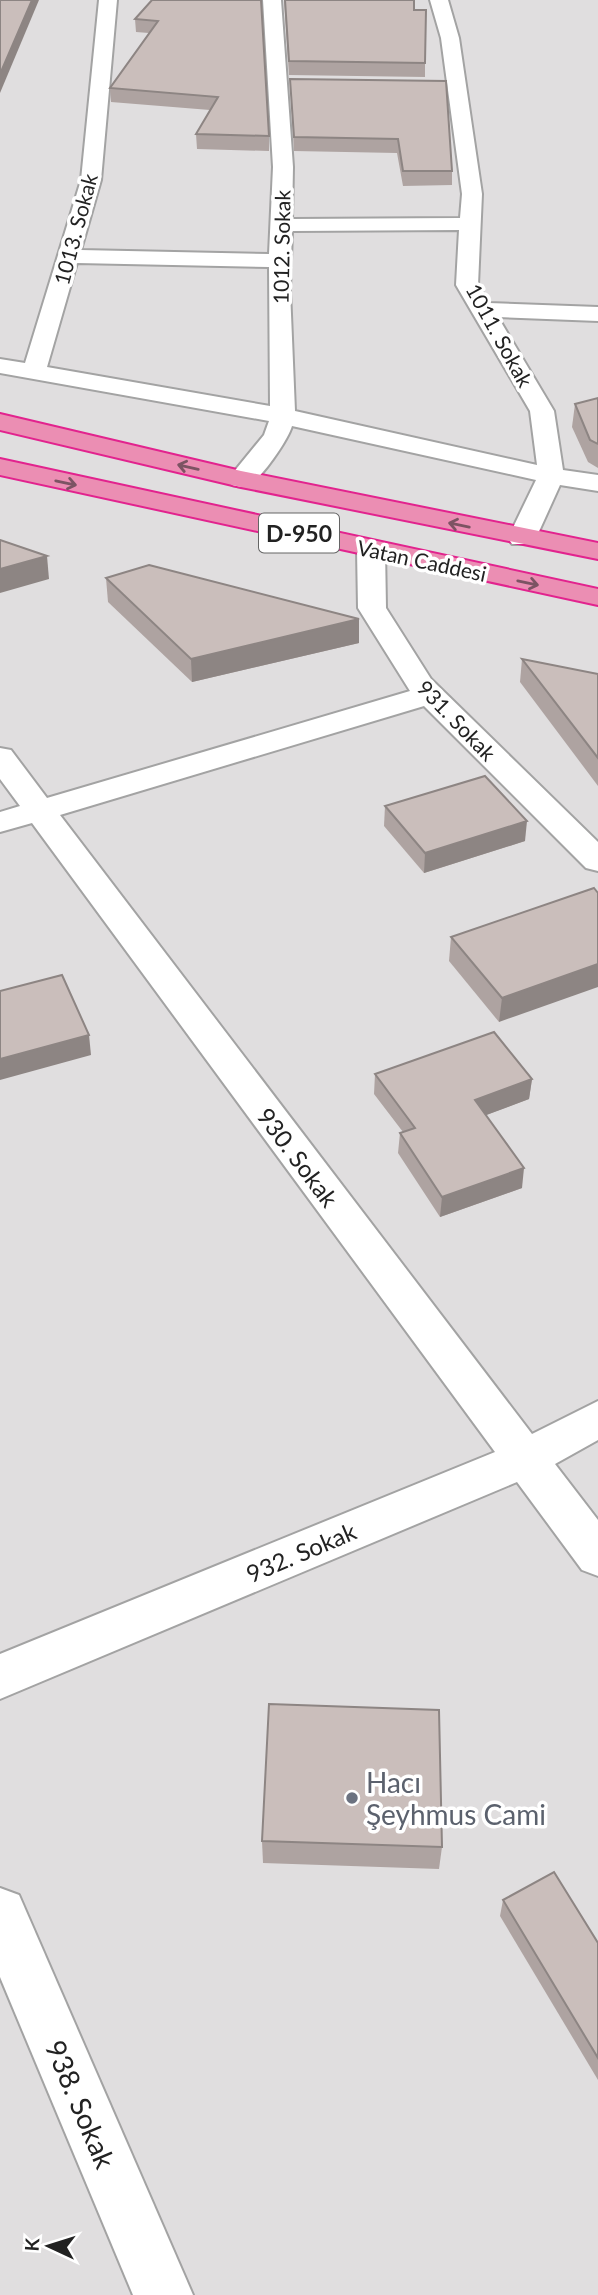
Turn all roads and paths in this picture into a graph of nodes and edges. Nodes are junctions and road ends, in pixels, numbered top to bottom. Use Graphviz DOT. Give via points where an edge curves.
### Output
graph roads {
  1 [pos="108,0"];
  2 [pos="272,0"];
  3 [pos="439,0"];
  4 [pos="472,224"];
  5 [pos="281,225"];
  6 [pos="68,256"];
  7 [pos="280,261"];
  8 [pos="483,310"];
  9 [pos="598,314"];
  10 [pos="0,366"];
  11 [pos="34,372"];
  12 [pos="283,416"];
  13 [pos="0,422"];
  14 [pos="0,467"];
  15 [pos="551,476"];
  16 [pos="241,480"];
  17 [pos="598,483"];
  18 [pos="522,538"];
  19 [pos="372,549"];
  20 [pos="598,551"];
  21 [pos="598,597"];
  22 [pos="430,695"];
  23 [pos="0,757"];
  24 [pos="41,809"];
  25 [pos="0,822"];
  26 [pos="598,861"];
  27 [pos="598,1419"];
  28 [pos="524,1459"];
  29 [pos="598,1556"];
  30 [pos="0,1677"];
  31 [pos="0,1914"];
  32 [pos="163,2295"];
  1 -- 6 [label="street, 1013. Sokak" via="91,180"];
  2 -- 5 [label="street, 1012. Sokak" via="286,84"];
  3 -- 4 [label="street, 1011. Sokak" via="450,38 451,85 472,194"];
  4 -- 5 [label="street"];
  4 -- 8 [label="street, 1011. Sokak" via="467,285"];
  5 -- 7 [label="street, 1012. Sokak"];
  6 -- 7 [label="street"];
  6 -- 11 [label="street, 1013. Sokak"];
  7 -- 12 [label="street, 1012. Sokak"];
  8 -- 9 [label="street"];
  8 -- 15 [label="street, 1011. Sokak" via="542,411"];
  10 -- 11 [label="street"];
  11 -- 12 [label="street"];
  12 -- 15 [label="street"];
  12 -- 16 [label="street, 1012. Sokak" via="276,437"];
  16 -- 13 [label="highway, Vatan Caddesi / D-950, one-way"];
  14 -- 19 [label="highway, Vatan Caddesi / D-950, one-way"];
  15 -- 17 [label="street"];
  15 -- 18 [label="street"];
  18 -- 16 [label="highway, Vatan Caddesi / D-950, one-way"];
  18 -- 20 [label="highway, Vatan Caddesi / D-950"];
  19 -- 21 [label="highway, Vatan Caddesi / D-950, one-way"];
  19 -- 22 [label="street, 931. Sokak" via="372,608"];
  22 -- 24 [label="street"];
  22 -- 26 [label="street, 931. Sokak"];
  23 -- 24 [label="street, 930. Sokak"];
  24 -- 25 [label="street"];
  24 -- 28 [label="street, 930. Sokak"];
  27 -- 28 [label="street, 932. Sokak"];
  28 -- 29 [label="street, 930. Sokak"];
  28 -- 30 [label="street, 932. Sokak"];
  31 -- 32 [label="street, 938. Sokak"];
}
